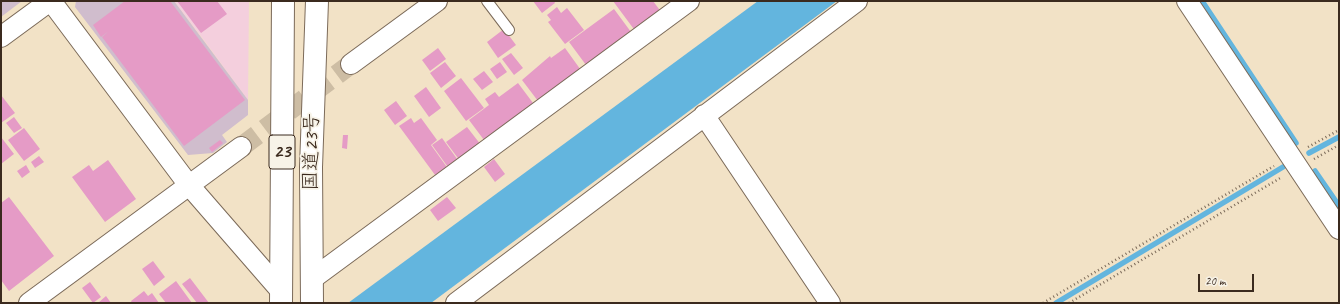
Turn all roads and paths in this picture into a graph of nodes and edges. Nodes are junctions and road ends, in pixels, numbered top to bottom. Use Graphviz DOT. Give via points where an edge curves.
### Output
graph roads {
  1 [pos="51,1"];
  2 [pos="283,1"];
  3 [pos="318,1"];
  4 [pos="330,1"];
  5 [pos="437,1"];
  6 [pos="487,1"];
  7 [pos="689,1"];
  8 [pos="857,1"];
  9 [pos="1186,1"];
  10 [pos="508,30"];
  11 [pos="1,37"];
  12 [pos="351,64"];
  13 [pos="704,115"];
  14 [pos="1339,130"];
  15 [pos="1339,146"];
  16 [pos="241,147"];
  17 [pos="1294,162"];
  18 [pos="188,184"];
  19 [pos="1339,228"];
  20 [pos="311,232"];
  21 [pos="312,291"];
  22 [pos="281,297"];
  23 [pos="29,303"];
  24 [pos="456,303"];
  25 [pos="830,303"];
  26 [pos="1043,303"];
  27 [pos="1069,303"];
  1 -- 11 [label="street"];
  1 -- 18 [label="street"];
  2 -- 22 [label="highway, 国道23号 / 23"];
  3 -- 20 [label="highway, 国道23号 / 23"];
  4 -- 20 [label="highway" via="325,138"];
  5 -- 12 [label="street"];
  6 -- 10 [label="lane"];
  7 -- 21 [label="street"];
  8 -- 13 [label="street"];
  9 -- 17 [label="street"];
  13 -- 24 [label="street"];
  13 -- 25 [label="street"];
  14 -- 17 [label="path"];
  15 -- 17 [label="path"];
  16 -- 18 [label="street"];
  17 -- 19 [label="street"];
  17 -- 26 [label="path"];
  17 -- 27 [label="path"];
  18 -- 22 [label="street"];
  18 -- 23 [label="street"];
  20 -- 21 [label="highway, 国道23号 / 23"];
}
